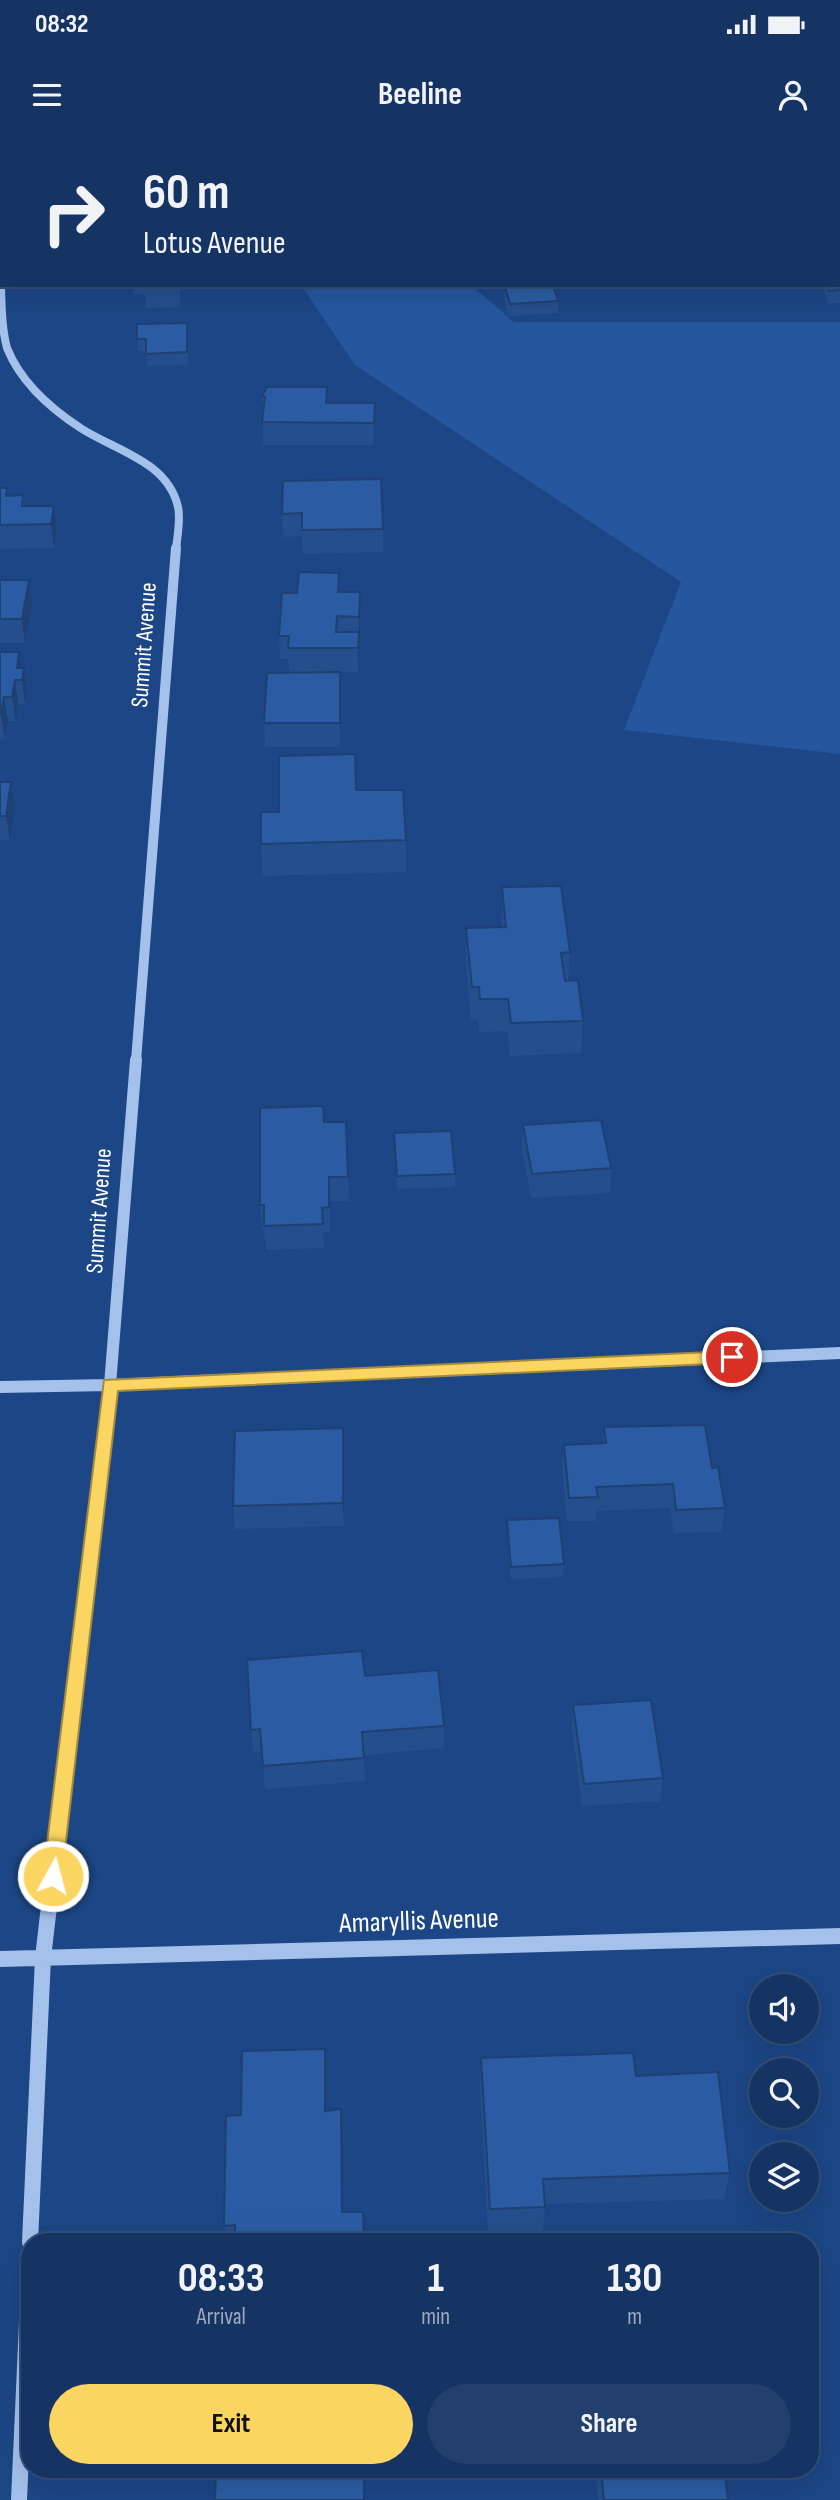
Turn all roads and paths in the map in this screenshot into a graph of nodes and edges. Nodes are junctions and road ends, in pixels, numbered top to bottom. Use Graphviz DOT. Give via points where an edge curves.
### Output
graph roads {
  1 [pos="0,287"];
  2 [pos="840,1353"];
  3 [pos="110,1385"];
  4 [pos="0,1387"];
  5 [pos="840,1936"];
  6 [pos="43,1958"];
  7 [pos="0,1959"];
  8 [pos="30,2233"];
  9 [pos="21,2456"];
  10 [pos="19,2500"];
  1 -- 3 [label="street, Summit Avenue" via="1,328 10,355 27,382 85,430 152,467 170,486 179,510"];
  2 -- 3 [label="street"];
  3 -- 4 [label="street"];
  3 -- 6 [label="street, Summit Avenue"];
  5 -- 6 [label="street, Amaryllis Avenue"];
  6 -- 7 [label="street, Amaryllis Avenue"];
  6 -- 8 [label="street, Summit Avenue"];
  9 -- 10 [label="street"];
}
